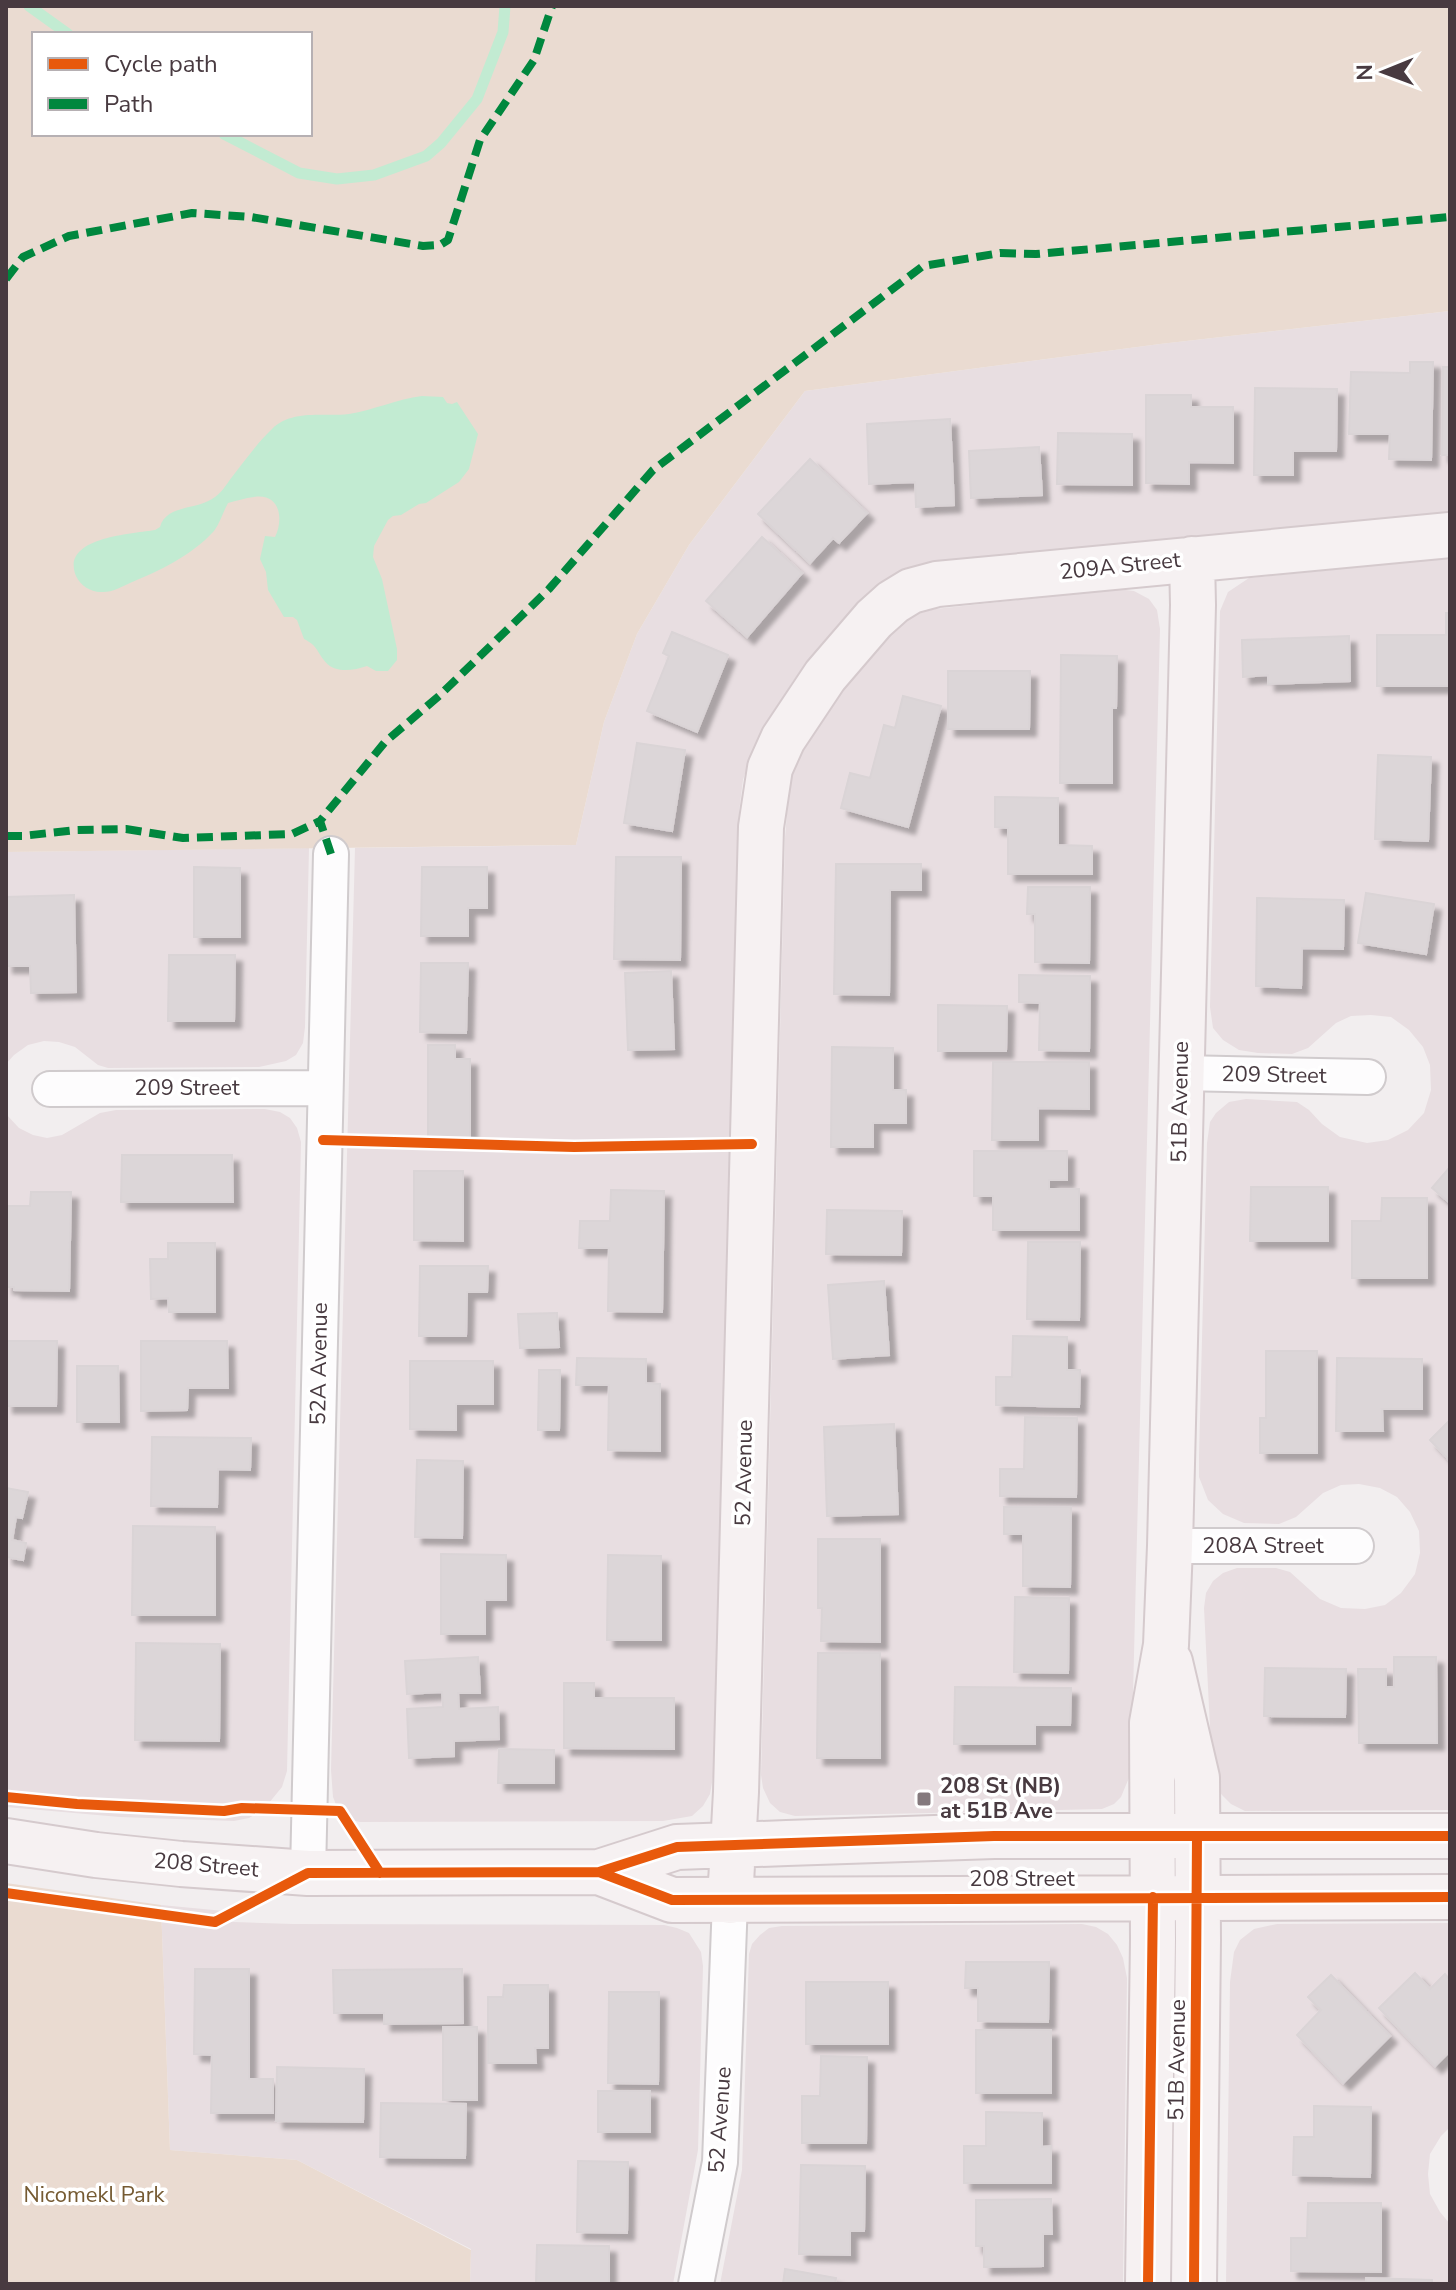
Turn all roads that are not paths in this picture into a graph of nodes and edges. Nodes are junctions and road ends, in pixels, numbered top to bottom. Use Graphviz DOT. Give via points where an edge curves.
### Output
graph roads {
  1 [pos="1450,535"];
  2 [pos="1192,559"];
  3 [pos="825,676"];
  4 [pos="331,854"];
  5 [pos="1181,1073"];
  6 [pos="1368,1077"];
  7 [pos="325,1088"];
  8 [pos="50,1089"];
  9 [pos="1170,1546"];
  10 [pos="1356,1546"];
  11 [pos="1166,1645"];
  12 [pos="1152,1836"];
  13 [pos="1197,1836"];
  14 [pos="1450,1836"];
  15 [pos="6,1841"];
  16 [pos="733,1845"];
  17 [pos="599,1872"];
  18 [pos="308,1873"];
  19 [pos="1153,1897"];
  20 [pos="1197,1897"];
  21 [pos="1450,1897"];
  22 [pos="730,1901"];
  23 [pos="696,2284"];
  24 [pos="1148,2284"];
  25 [pos="1194,2284"];
  1 -- 2 [label="street, 209A Street"];
  2 -- 3 [label="street, 209A Street" via="937,584 911,591 874,619"];
  2 -- 5 [label="street, 51B Avenue"];
  3 -- 16 [label="street, 52 Avenue" via="770,768 761,827"];
  4 -- 7 [label="street, 52A Avenue"];
  5 -- 6 [label="street, 209 Street"];
  5 -- 9 [label="street, 51B Avenue"];
  7 -- 8 [label="street, 209 Street"];
  7 -- 18 [label="street, 52A Avenue"];
  9 -- 10 [label="street, 208A Street"];
  9 -- 11 [label="street, 51B Avenue"];
  11 -- 12 [label="street, 51B Avenue" via="1152,1723"];
  11 -- 13 [label="street, 51B Avenue" via="1197,1778"];
  12 -- 13 [label="street, 208 Street"];
  12 -- 16 [label="street, 208 Street"];
  12 -- 19 [label="street, 51B Avenue"];
  13 -- 14 [label="street, 208 Street"];
  13 -- 20 [label="street, 51B Avenue"];
  15 -- 18 [label="street, 208 Street" via="96,1855"];
  16 -- 17 [label="street, 208 Street" via="677,1847"];
  16 -- 22 [label="street, 52 Avenue"];
  17 -- 18 [label="street, 208 Street"];
  17 -- 22 [label="street, 208 Street" via="672,1900"];
  19 -- 20 [label="street, 208 Street"];
  19 -- 22 [label="street, 208 Street"];
  19 -- 24 [label="street, 51B Avenue"];
  20 -- 21 [label="street, 208 Street"];
  20 -- 25 [label="street, 51B Avenue"];
  22 -- 23 [label="street, 52 Avenue" via="720,2162"];
}
